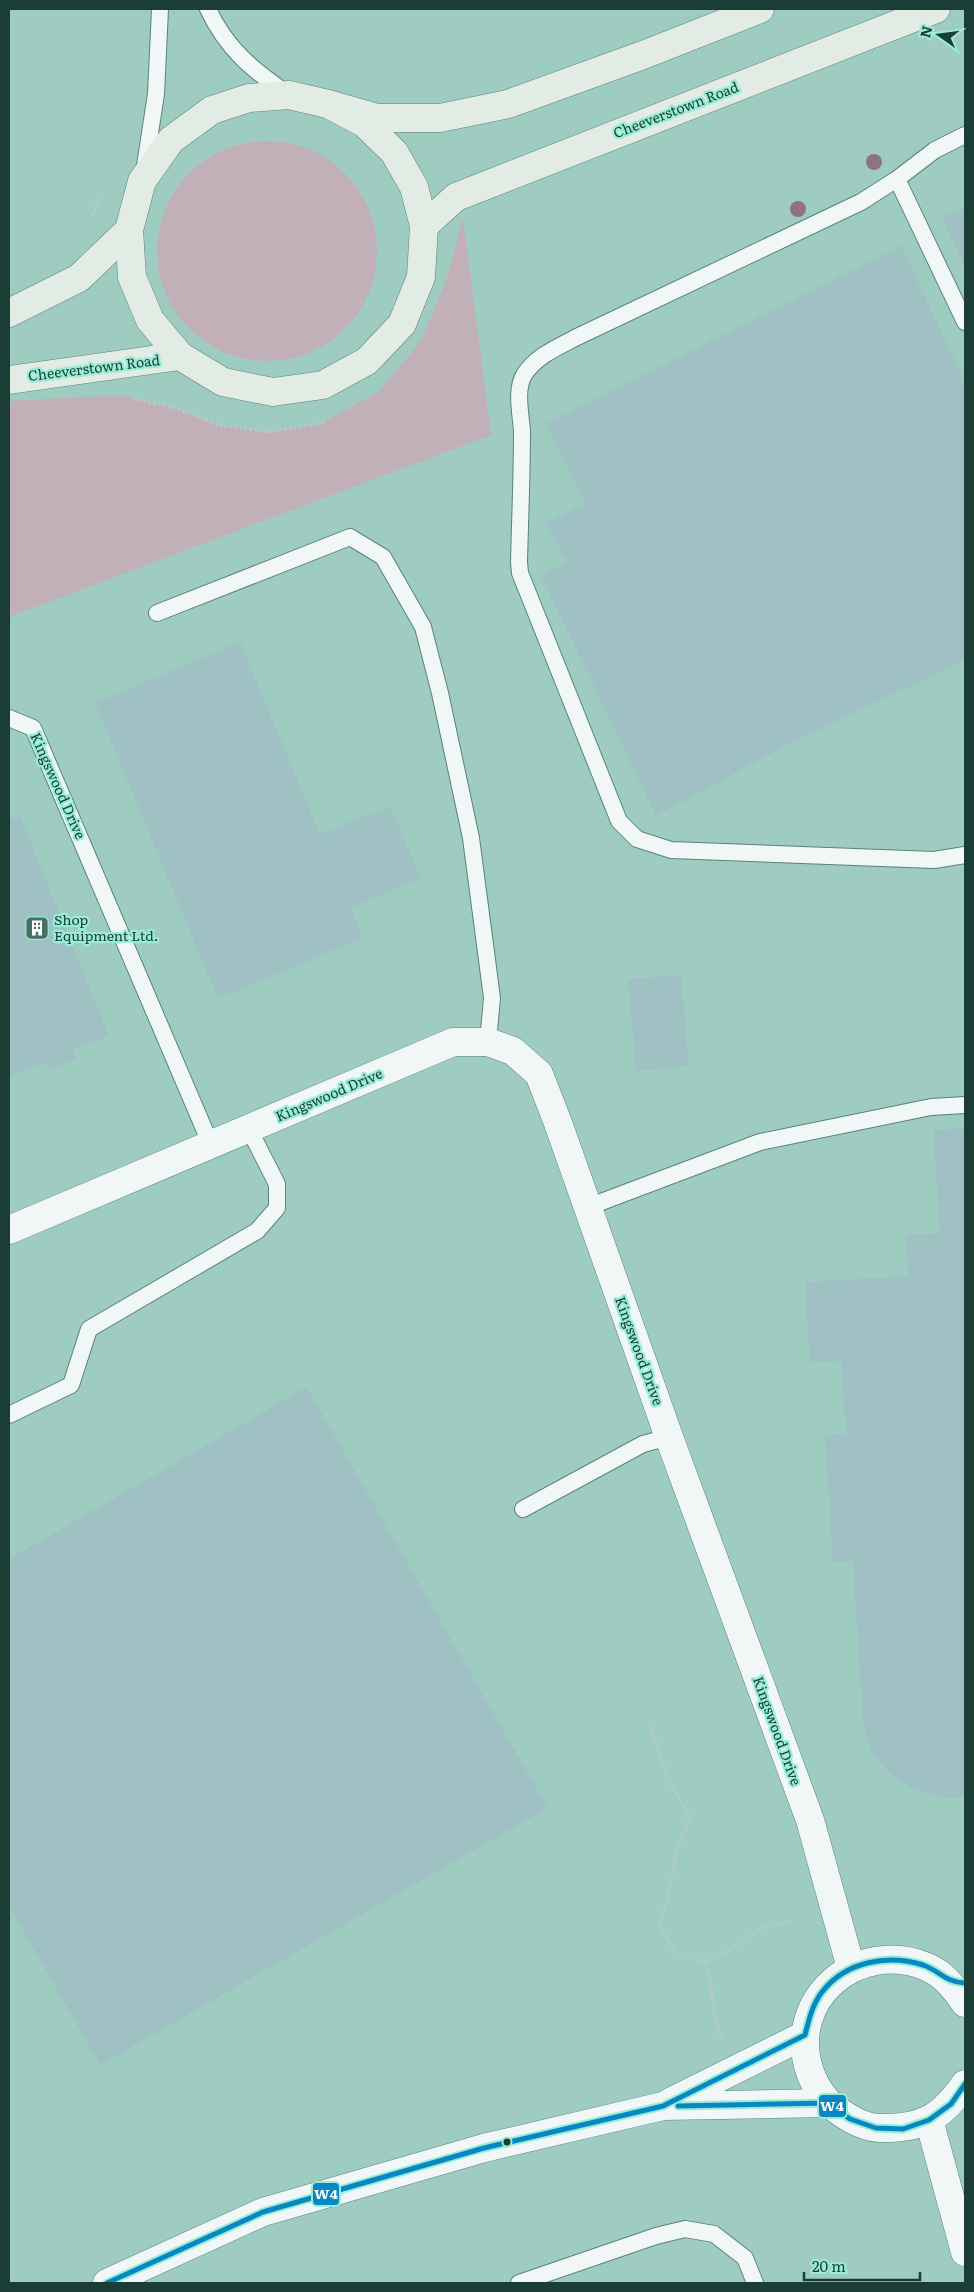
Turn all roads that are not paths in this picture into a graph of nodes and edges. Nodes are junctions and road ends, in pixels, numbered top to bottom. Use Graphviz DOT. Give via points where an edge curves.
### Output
graph roads {
  1 [pos="160,9"];
  2 [pos="208,9"];
  3 [pos="760,9"];
  4 [pos="936,9"];
  5 [pos="289,96"];
  6 [pos="328,104"];
  7 [pos="965,135"];
  8 [pos="897,179"];
  9 [pos="142,181"];
  10 [pos="424,226"];
  11 [pos="129,230"];
  12 [pos="9,313"];
  13 [pos="965,322"];
  14 [pos="180,356"];
  15 [pos="9,380"];
  16 [pos="157,613"];
  17 [pos="9,718"];
  18 [pos="965,855"];
  19 [pos="488,1042"];
  20 [pos="965,1105"];
  21 [pos="250,1129"];
  22 [pos="212,1145"];
  23 [pos="588,1206"];
  24 [pos="9,1230"];
  25 [pos="9,1415"];
  26 [pos="669,1437"];
  27 [pos="523,1509"];
  28 [pos="851,1968"];
  29 [pos="960,1990"];
  30 [pos="805,2035"];
  31 [pos="965,2084"];
  32 [pos="828,2103"];
  33 [pos="663,2106"];
  34 [pos="929,2120"];
  35 [pos="965,2252"];
  36 [pos="113,2282"];
  37 [pos="519,2283"];
  38 [pos="755,2283"];
  1 -- 9 [label="lane" via="156,94"];
  2 -- 5 [label="lane" via="219,31 252,69"];
  3 -- 6 [label="main road, Cheeverstown Road" via="643,55 498,106 440,118 376,118"];
  4 -- 10 [label="main road, Cheeverstown Road" via="456,197"];
  5 -- 6 [label="main road, Cheeverstown Road"];
  5 -- 9 [label="main road, Cheeverstown Road" via="250,98 212,110 171,140"];
  6 -- 10 [label="main road, Cheeverstown Road" via="364,123 394,152 414,187"];
  7 -- 8 [label="lane" via="935,150"];
  8 -- 13 [label="lane"];
  8 -- 18 [label="lane" via="861,202 550,350 535,362 524,376 520,388 520,573 619,821 636,839 664,849 681,850 934,860"];
  9 -- 11 [label="main road, Cheeverstown Road"];
  10 -- 14 [label="main road, Cheeverstown Road" via="421,277 402,324 368,361 323,385 273,392 223,382"];
  11 -- 12 [label="main road" via="79,278"];
  11 -- 14 [label="main road, Cheeverstown Road" via="132,277 150,320"];
  14 -- 15 [label="main road, Cheeverstown Road"];
  16 -- 19 [label="lane" via="350,537 383,557 423,627 442,703 471,838 483,922 492,998"];
  17 -- 22 [label="lane, Kingswood Drive" via="33,728"];
  19 -- 21 [label="street, Kingswood Drive" via="453,1042"];
  19 -- 23 [label="street, Kingswood Drive" via="513,1051 538,1074"];
  20 -- 23 [label="lane" via="931,1107 760,1142"];
  21 -- 22 [label="street, Kingswood Drive"];
  21 -- 25 [label="lane" via="277,1184 277,1208 257,1231 89,1329 71,1385"];
  22 -- 24 [label="street, Kingswood Drive"];
  23 -- 26 [label="street, Kingswood Drive"];
  26 -- 27 [label="lane" via="643,1444"];
  26 -- 28 [label="street, Kingswood Drive" via="810,1820"];
  28 -- 29 [label="street" via="876,1959 903,1959 929,1967"];
  28 -- 30 [label="street" via="829,1984 818,2000"];
  30 -- 32 [label="street" via="806,2059 814,2083"];
  30 -- 33 [label="street"];
  31 -- 34 [label="street" via="951,2104"];
  32 -- 33 [label="street"];
  32 -- 34 [label="street" via="850,2120 876,2128 903,2128"];
  33 -- 36 [label="street" via="484,2148 263,2212"];
  34 -- 35 [label="street"];
  37 -- 38 [label="lane" via="685,2229 714,2234 745,2258"];
}
